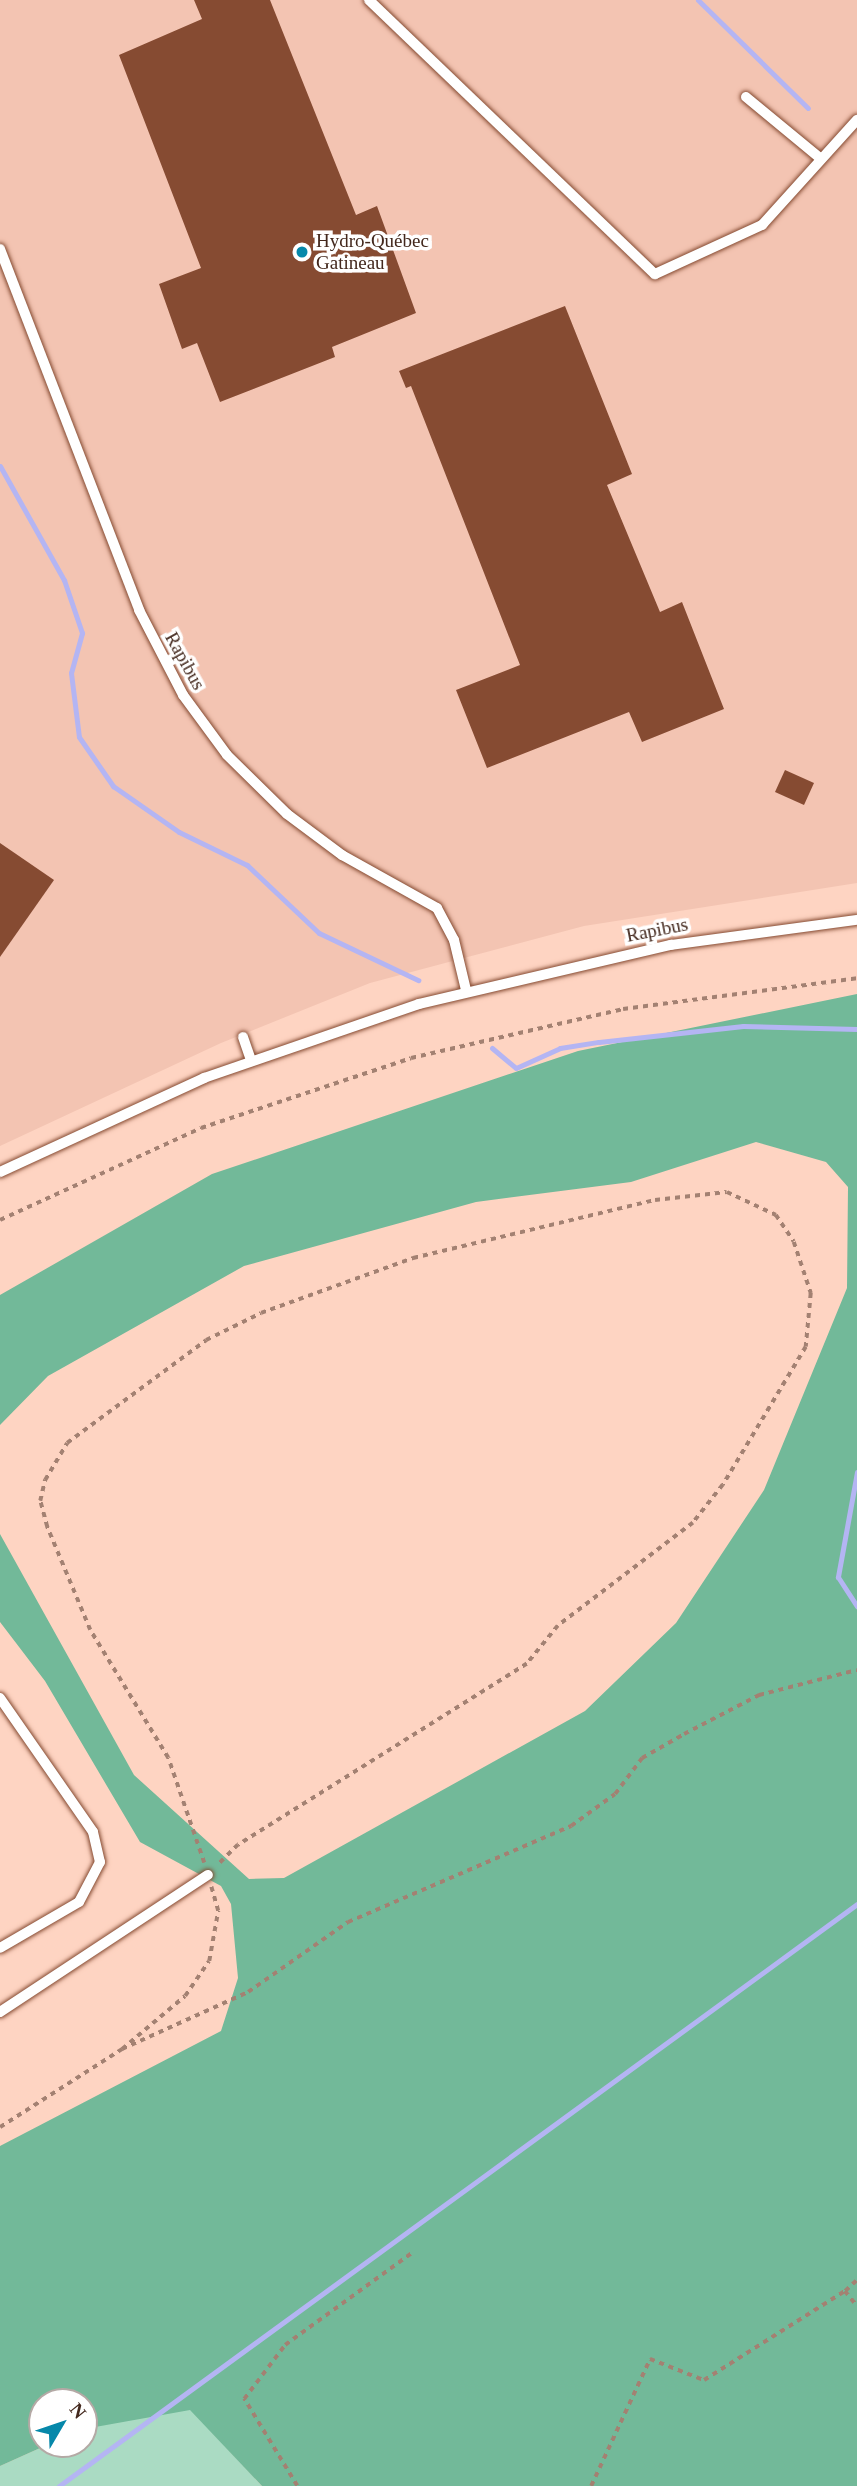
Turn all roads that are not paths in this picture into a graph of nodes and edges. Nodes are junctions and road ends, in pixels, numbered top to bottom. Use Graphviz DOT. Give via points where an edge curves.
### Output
graph roads {
  1 [pos="369,0"];
  2 [pos="746,97"];
  3 [pos="857,120"];
  4 [pos="820,158"];
  5 [pos="0,249"];
  6 [pos="857,920"];
  7 [pos="466,990"];
  8 [pos="243,1037"];
  9 [pos="250,1060"];
  10 [pos="0,1172"];
  11 [pos="0,1698"];
  12 [pos="208,1875"];
  13 [pos="0,1948"];
  14 [pos="0,2012"];
  1 -- 4 [label="lane" via="655,274 750,234"];
  2 -- 4 [label="lane"];
  3 -- 4 [label="lane"];
  5 -- 7 [label="lane, Rapibus" via="143,619 183,695 227,755 287,814 342,855 436,908 454,940"];
  6 -- 7 [label="lane, Rapibus" via="671,944"];
  7 -- 9 [label="lane, Rapibus"];
  8 -- 9 [label="lane"];
  9 -- 10 [label="lane, Rapibus"];
  11 -- 13 [label="lane" via="93,1832 100,1863 79,1902"];
  12 -- 14 [label="lane"];
}
